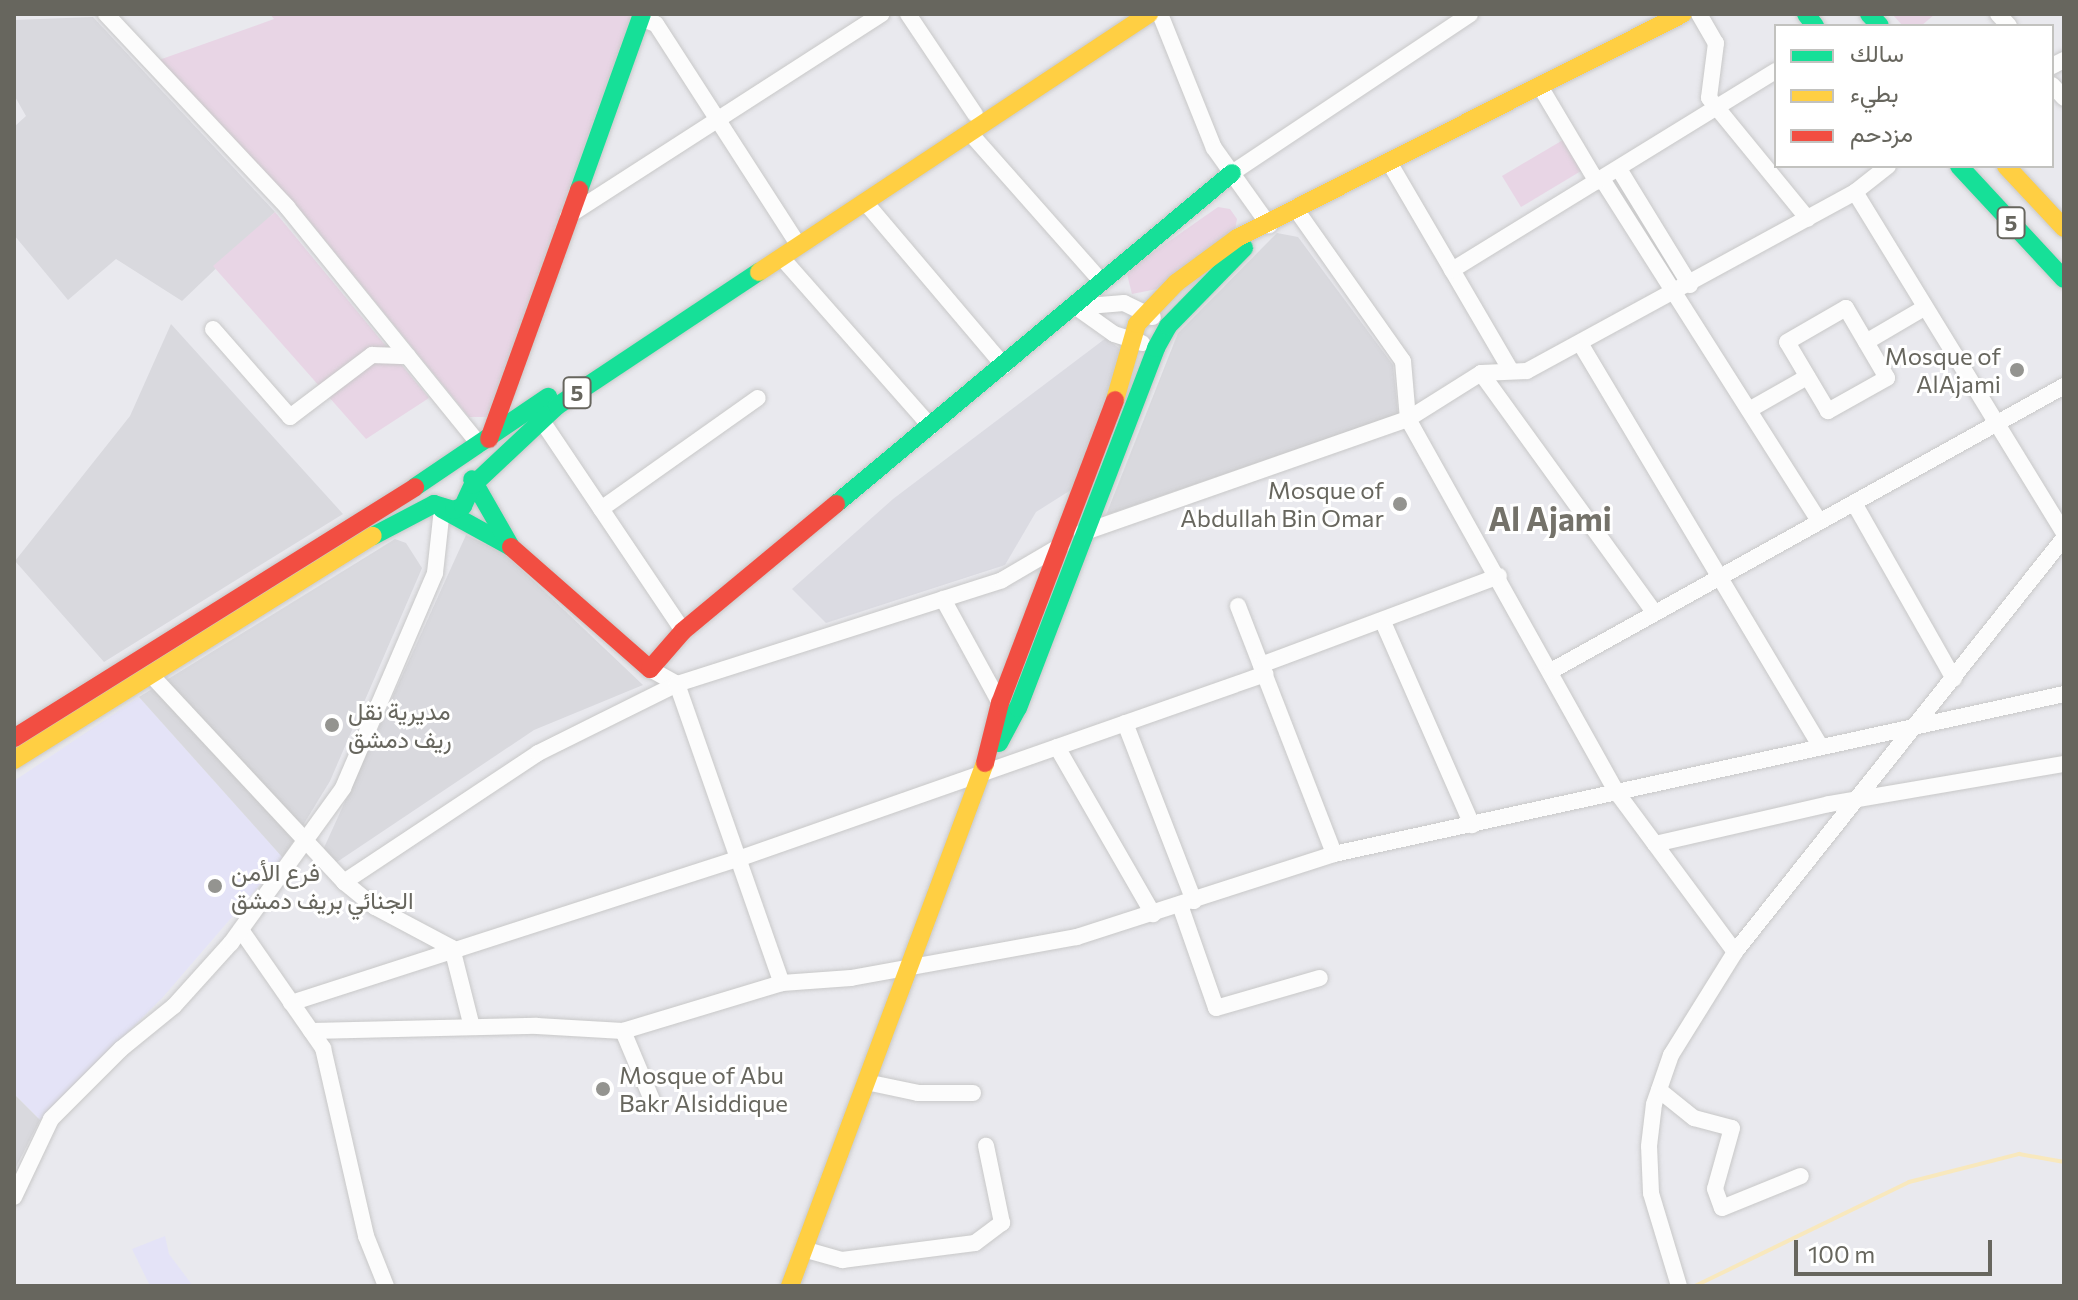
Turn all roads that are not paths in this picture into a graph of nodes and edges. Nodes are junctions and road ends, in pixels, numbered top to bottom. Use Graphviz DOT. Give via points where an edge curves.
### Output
graph roads {
  1 [pos="106,14"];
  2 [pos="881,14"];
  3 [pos="908,14"];
  4 [pos="1127,14"];
  5 [pos="1149,14"];
  6 [pos="1160,14"];
  7 [pos="1470,14"];
  8 [pos="1683,14"];
  9 [pos="1699,14"];
  10 [pos="641,16"];
  11 [pos="1774,72"];
  12 [pos="1541,88"];
  13 [pos="1717,109"];
  14 [pos="975,114"];
  15 [pos="718,120"];
  16 [pos="970,133"];
  17 [pos="1389,162"];
  18 [pos="1885,168"];
  19 [pos="1961,168"];
  20 [pos="2008,168"];
  21 [pos="1619,169"];
  22 [pos="1232,173"];
  23 [pos="1599,180"];
  24 [pos="1855,192"];
  25 [pos="865,202"];
  26 [pos="1295,208"];
  27 [pos="567,217"];
  28 [pos="1808,219"];
  29 [pos="1269,225"];
  30 [pos="2064,228"];
  31 [pos="796,241"];
  32 [pos="782,258"];
  33 [pos="1452,270"];
  34 [pos="1099,279"];
  35 [pos="2064,279"];
  36 [pos="1690,285"];
  37 [pos="1675,293"];
  38 [pos="1076,307"];
  39 [pos="1924,308"];
  40 [pos="1146,313"];
  41 [pos="1168,326"];
  42 [pos="213,329"];
  43 [pos="1131,340"];
  44 [pos="1866,342"];
  45 [pos="1580,343"];
  46 [pos="1156,348"];
  47 [pos="408,356"];
  48 [pos="1004,366"];
  49 [pos="1510,369"];
  50 [pos="1481,373"];
  51 [pos="1807,377"];
  52 [pos="2064,386"];
  53 [pos="758,398"];
  54 [pos="1749,410"];
  55 [pos="1408,419"];
  56 [pos="542,421"];
  57 [pos="1994,425"];
  58 [pos="931,427"];
  59 [pos="484,442"];
  60 [pos="456,464"];
  61 [pos="428,479"];
  62 [pos="473,485"];
  63 [pos="1854,503"];
  64 [pos="438,506"];
  65 [pos="601,509"];
  66 [pos="1820,522"];
  67 [pos="1087,530"];
  68 [pos="2064,536"];
  69 [pos="511,547"];
  70 [pos="1056,549"];
  71 [pos="1499,576"];
  72 [pos="1720,577"];
  73 [pos="943,599"];
  74 [pos="1238,606"];
  75 [pos="1655,613"];
  76 [pos="1383,622"];
  77 [pos="683,631"];
  78 [pos="650,669"];
  79 [pos="1263,669"];
  80 [pos="1551,671"];
  81 [pos="152,676"];
  82 [pos="1954,679"];
  83 [pos="677,684"];
  84 [pos="2064,694"];
  85 [pos="1000,703"];
  86 [pos="1125,723"];
  87 [pos="1917,725"];
  88 [pos="14,738"];
  89 [pos="1057,747"];
  90 [pos="1821,747"];
  91 [pos="14,760"];
  92 [pos="2064,764"];
  93 [pos="983,773"];
  94 [pos="1618,794"];
  95 [pos="1859,799"];
  96 [pos="1472,825"];
  97 [pos="306,844"];
  98 [pos="1655,844"];
  99 [pos="1334,854"];
  100 [pos="738,859"];
  101 [pos="344,882"];
  102 [pos="1187,903"];
  103 [pos="1153,914"];
  104 [pos="241,930"];
  105 [pos="452,948"];
  106 [pos="1735,952"];
  107 [pos="911,965"];
  108 [pos="1320,978"];
  109 [pos="782,983"];
  110 [pos="291,1003"];
  111 [pos="472,1027"];
  112 [pos="311,1031"];
  113 [pos="623,1031"];
  114 [pos="866,1082"];
  115 [pos="1659,1090"];
  116 [pos="973,1093"];
  117 [pos="652,1100"];
  118 [pos="986,1146"];
  119 [pos="1801,1176"];
  120 [pos="14,1197"];
  121 [pos="803,1249"];
  122 [pos="1678,1285"];
  123 [pos="386,1286"];
  124 [pos="790,1286"];
  1 -- 47 [label="street" via="287,207"];
  2 -- 15 [label="street"];
  3 -- 14 [label="street"];
  4 -- 14 [label="main road, 5"];
  5 -- 16 [label="main road, 5"];
  6 -- 22 [label="street" via="1214,148"];
  7 -- 22 [label="street"];
  8 -- 12 [label="main road"];
  9 -- 13 [label="street" via="1716,43 1707,89"];
  10 -- 15 [label="street" via="656,24"];
  10 -- 27 [label="main road"];
  11 -- 13 [label="street"];
  12 -- 17 [label="main road"];
  12 -- 23 [label="street"];
  13 -- 21 [label="street"];
  13 -- 28 [label="street"];
  14 -- 31 [label="main road, 5"];
  15 -- 27 [label="street"];
  15 -- 31 [label="street"];
  16 -- 25 [label="main road, 5"];
  16 -- 34 [label="street"];
  17 -- 26 [label="main road"];
  17 -- 33 [label="street"];
  18 -- 24 [label="street"];
  19 -- 35 [label="main road, 5"];
  20 -- 30 [label="main road, 5"];
  21 -- 23 [label="street"];
  21 -- 36 [label="street"];
  22 -- 29 [label="street"];
  22 -- 34 [label="main road"];
  23 -- 33 [label="street"];
  23 -- 37 [label="street"];
  24 -- 28 [label="street"];
  24 -- 39 [label="street"];
  25 -- 31 [label="main road, 5"];
  25 -- 48 [label="street"];
  26 -- 29 [label="main road"];
  26 -- 55 [label="street" via="1403,361"];
  27 -- 59 [label="main road"];
  28 -- 36 [label="street"];
  29 -- 40 [label="main road" via="1225,247"];
  29 -- 41 [label="main road"];
  31 -- 32 [label="main road, 5"];
  31 -- 59 [label="main road, 5"];
  32 -- 56 [label="main road, 5"];
  32 -- 58 [label="street"];
  33 -- 49 [label="street"];
  34 -- 38 [label="main road"];
  36 -- 37 [label="street"];
  37 -- 45 [label="street"];
  37 -- 54 [label="street"];
  38 -- 40 [label="street" via="1124,303"];
  38 -- 43 [label="street"];
  38 -- 48 [label="main road"];
  39 -- 44 [label="street"];
  39 -- 57 [label="street"];
  40 -- 41 [label="street"];
  40 -- 43 [label="main road"];
  41 -- 46 [label="main road"];
  42 -- 47 [label="street" via="290,417 372,355"];
  43 -- 46 [label="street"];
  43 -- 70 [label="main road" via="1126,371"];
  44 -- 51 [label="street" via="1846,308 1787,342"];
  44 -- 51 [label="street" via="1887,378 1828,411"];
  45 -- 49 [label="street" via="1527,371"];
  45 -- 72 [label="street"];
  46 -- 67 [label="main road"];
  47 -- 59 [label="street"];
  48 -- 58 [label="main road"];
  49 -- 50 [label="street"];
  50 -- 55 [label="street"];
  50 -- 75 [label="street"];
  51 -- 54 [label="street"];
  52 -- 57 [label="street"];
  53 -- 65 [label="street"];
  54 -- 66 [label="street"];
  55 -- 67 [label="street"];
  55 -- 71 [label="street"];
  56 -- 62 [label="main road, 5"];
  56 -- 65 [label="street"];
  57 -- 63 [label="street"];
  57 -- 68 [label="street"];
  58 -- 77 [label="main road"];
  59 -- 60 [label="main road, 5"];
  60 -- 61 [label="main road, 5" via="444,465"];
  60 -- 62 [label="main road"];
  61 -- 64 [label="main road"];
  61 -- 88 [label="main road, 5"];
  62 -- 64 [label="main road, 5" via="463,506"];
  62 -- 69 [label="main road"];
  63 -- 66 [label="street"];
  63 -- 82 [label="street"];
  64 -- 69 [label="main road"];
  64 -- 81 [label="main road, 5" via="403,517"];
  64 -- 97 [label="street" via="435,573 343,788"];
  65 -- 77 [label="street"];
  66 -- 72 [label="street"];
  67 -- 70 [label="street"];
  67 -- 93 [label="main road" via="1018,708"];
  68 -- 82 [label="street"];
  69 -- 78 [label="main road"];
  70 -- 73 [label="street" via="1002,580"];
  70 -- 85 [label="main road"];
  71 -- 76 [label="street"];
  71 -- 80 [label="street"];
  72 -- 75 [label="street"];
  72 -- 90 [label="street"];
  73 -- 83 [label="street"];
  73 -- 85 [label="street"];
  74 -- 79 [label="street"];
  75 -- 80 [label="street"];
  76 -- 79 [label="street"];
  76 -- 96 [label="street"];
  77 -- 78 [label="main road"];
  78 -- 83 [label="street"];
  79 -- 86 [label="street"];
  79 -- 99 [label="street"];
  80 -- 94 [label="street"];
  81 -- 91 [label="main road, 5"];
  81 -- 97 [label="street"];
  82 -- 87 [label="street"];
  83 -- 100 [label="street"];
  83 -- 101 [label="street" via="538,753"];
  84 -- 87 [label="street"];
  85 -- 93 [label="main road"];
  86 -- 89 [label="street"];
  86 -- 102 [label="street"];
  87 -- 90 [label="street"];
  87 -- 95 [label="street"];
  89 -- 93 [label="street"];
  89 -- 103 [label="street"];
  90 -- 94 [label="street"];
  92 -- 95 [label="street"];
  93 -- 100 [label="street"];
  93 -- 107 [label="main road"];
  94 -- 96 [label="street"];
  94 -- 98 [label="street"];
  95 -- 98 [label="street"];
  95 -- 106 [label="street"];
  96 -- 99 [label="street"];
  97 -- 101 [label="street"];
  97 -- 104 [label="street"];
  98 -- 106 [label="street"];
  99 -- 102 [label="street"];
  100 -- 105 [label="street"];
  100 -- 109 [label="street"];
  101 -- 105 [label="street" via="375,907"];
  102 -- 103 [label="street"];
  102 -- 108 [label="street" via="1216,1008"];
  103 -- 107 [label="street" via="1077,937"];
  104 -- 110 [label="street"];
  104 -- 120 [label="street" via="174,1006 121,1049 51,1119"];
  105 -- 110 [label="street"];
  105 -- 111 [label="street"];
  106 -- 115 [label="street" via="1671,1055"];
  107 -- 109 [label="street" via="851,978"];
  107 -- 114 [label="main road"];
  109 -- 113 [label="street"];
  110 -- 112 [label="street"];
  111 -- 112 [label="street"];
  111 -- 113 [label="street"];
  112 -- 123 [label="street" via="323,1048 366,1236"];
  113 -- 117 [label="street"];
  114 -- 116 [label="street" via="918,1093"];
  114 -- 121 [label="main road"];
  115 -- 119 [label="street" via="1694,1118 1732,1128 1715,1189 1722,1208"];
  115 -- 122 [label="street" via="1649,1146 1651,1193"];
  118 -- 121 [label="street" via="1002,1223 975,1243 842,1260"];
  121 -- 124 [label="main road"];
}
